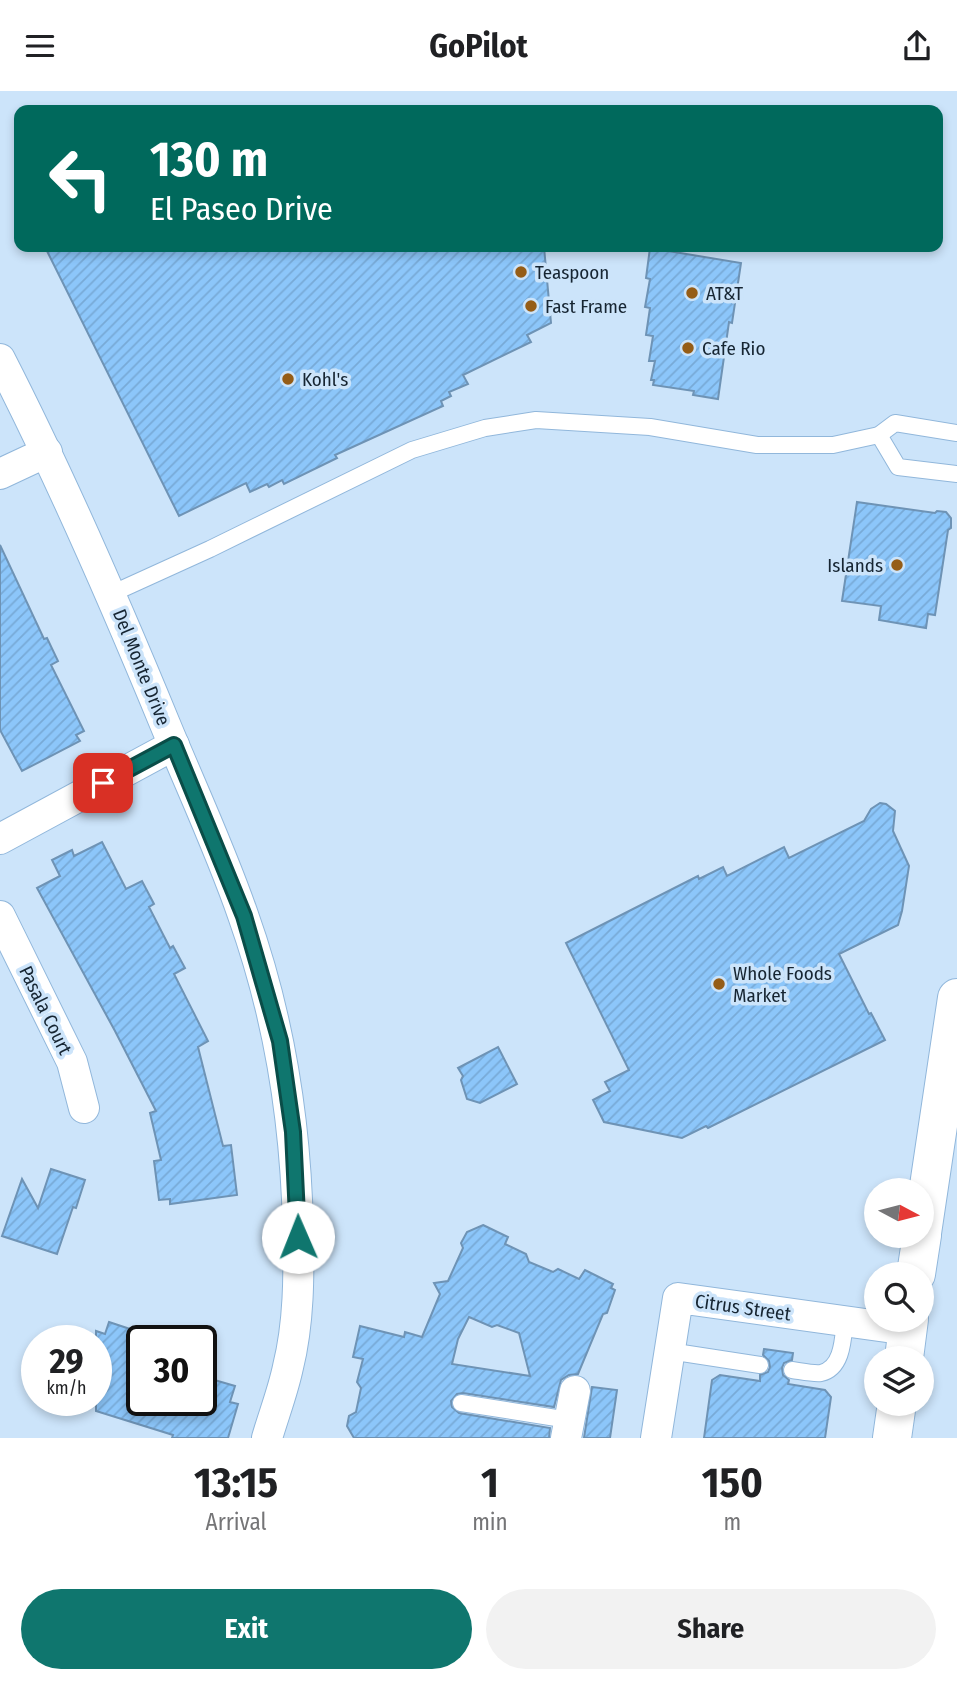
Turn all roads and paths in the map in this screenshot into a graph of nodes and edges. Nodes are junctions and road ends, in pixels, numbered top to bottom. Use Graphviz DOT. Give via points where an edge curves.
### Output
graph roads {
  1 [pos="0,359"];
  2 [pos="957,433"];
  3 [pos="879,435"];
  4 [pos="47,452"];
  5 [pos="0,474"];
  6 [pos="957,474"];
  7 [pos="111,594"];
  8 [pos="174,745"];
  9 [pos="0,839"];
  10 [pos="0,916"];
  11 [pos="957,998"];
  12 [pos="84,1108"];
  13 [pos="930,1178"];
  14 [pos="845,1320"];
  15 [pos="907,1336"];
  16 [pos="670,1351"];
  17 [pos="760,1365"];
  18 [pos="792,1370"];
  19 [pos="461,1403"];
  20 [pos="570,1416"];
  21 [pos="895,1416"];
  22 [pos="267,1438"];
  23 [pos="656,1438"];
  24 [pos="892,1438"];
  1 -- 4 [label="street, Del Monte Drive"];
  2 -- 3 [label="lane" via="895,423"];
  3 -- 6 [label="lane" via="898,467"];
  3 -- 7 [label="lane" via="833,445 757,445 650,427 536,421 485,428 412,450"];
  4 -- 5 [label="street"];
  4 -- 7 [label="street, Del Monte Drive"];
  7 -- 8 [label="street, Del Monte Drive"];
  8 -- 9 [label="street"];
  8 -- 22 [label="street, Del Monte Drive" via="244,916 280,1041 293,1132 296,1306 289,1365"];
  10 -- 12 [label="street, Pasala Court" via="72,1062"];
  11 -- 13 [label="main road"];
  14 -- 15 [label="street, Citrus Street"];
  14 -- 16 [label="street, Citrus Street" via="678,1298"];
  14 -- 18 [label="lane" via="835,1364 821,1373"];
  16 -- 17 [label="lane"];
  16 -- 23 [label="street, Citrus Street"];
  19 -- 20 [label="lane"];
  21 -- 24 [label="main road"];
}
